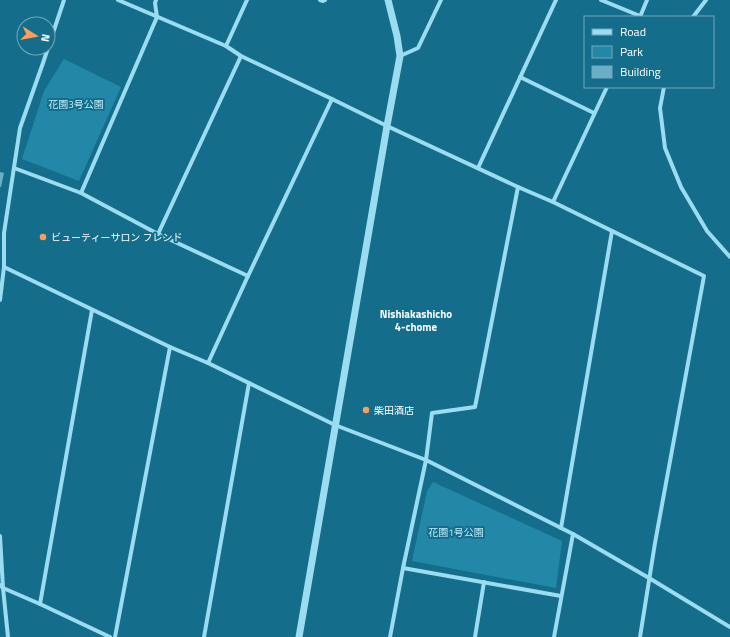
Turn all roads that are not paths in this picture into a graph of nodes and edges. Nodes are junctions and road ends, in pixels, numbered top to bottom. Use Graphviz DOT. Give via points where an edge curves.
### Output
graph roads {
  1 [pos="64,0"];
  2 [pos="118,0"];
  3 [pos="156,0"];
  4 [pos="247,0"];
  5 [pos="320,0"];
  6 [pos="326,0"];
  7 [pos="388,0"];
  8 [pos="441,0"];
  9 [pos="556,0"];
  10 [pos="601,0"];
  11 [pos="648,0"];
  12 [pos="706,0"];
  13 [pos="638,16"];
  14 [pos="640,16"];
  15 [pos="694,16"];
  16 [pos="157,17"];
  17 [pos="226,46"];
  18 [pos="241,56"];
  19 [pos="400,56"];
  20 [pos="520,78"];
  21 [pos="606,88"];
  22 [pos="664,88"];
  23 [pos="332,99"];
  24 [pos="594,113"];
  25 [pos="387,126"];
  26 [pos="14,168"];
  27 [pos="478,168"];
  28 [pos="518,187"];
  29 [pos="82,193"];
  30 [pos="553,202"];
  31 [pos="612,231"];
  32 [pos="2,234"];
  33 [pos="158,234"];
  34 [pos="730,257"];
  35 [pos="4,267"];
  36 [pos="248,276"];
  37 [pos="0,300"];
  38 [pos="92,310"];
  39 [pos="170,347"];
  40 [pos="208,363"];
  41 [pos="249,383"];
  42 [pos="335,425"];
  43 [pos="426,460"];
  44 [pos="561,528"];
  45 [pos="573,534"];
  46 [pos="0,536"];
  47 [pos="403,568"];
  48 [pos="649,578"];
  49 [pos="484,582"];
  50 [pos="1,586"];
  51 [pos="562,596"];
  52 [pos="40,604"];
  53 [pos="730,627"];
  54 [pos="8,637"];
  55 [pos="110,637"];
  56 [pos="115,637"];
  57 [pos="204,637"];
  58 [pos="299,637"];
  59 [pos="390,637"];
  60 [pos="475,637"];
  61 [pos="554,637"];
  62 [pos="640,637"];
  1 -- 26 [label="street" via="20,128"];
  2 -- 16 [label="street"];
  3 -- 16 [label="street"];
  4 -- 17 [label="street"];
  5 -- 6 [label="street"];
  7 -- 19 [label="street"];
  8 -- 19 [label="street" via="418,48"];
  9 -- 20 [label="street"];
  10 -- 13 [label="street"];
  11 -- 14 [label="street"];
  12 -- 15 [label="street"];
  16 -- 17 [label="street"];
  16 -- 29 [label="street"];
  17 -- 18 [label="street"];
  18 -- 23 [label="street"];
  18 -- 33 [label="street"];
  19 -- 25 [label="street"];
  20 -- 24 [label="street"];
  20 -- 27 [label="street"];
  21 -- 24 [label="street"];
  22 -- 34 [label="street" via="660,108 665,148 682,187 707,231"];
  23 -- 25 [label="street"];
  23 -- 36 [label="street"];
  24 -- 30 [label="street"];
  25 -- 27 [label="street"];
  25 -- 42 [label="street"];
  26 -- 29 [label="street"];
  26 -- 32 [label="street"];
  27 -- 28 [label="street"];
  28 -- 30 [label="street"];
  28 -- 43 [label="street" via="475,407 432,413"];
  29 -- 33 [label="street"];
  30 -- 31 [label="street"];
  31 -- 44 [label="street"];
  31 -- 48 [label="street" via="704,276"];
  32 -- 35 [label="street"];
  33 -- 36 [label="street"];
  35 -- 37 [label="street"];
  35 -- 38 [label="street"];
  36 -- 40 [label="street"];
  38 -- 39 [label="street"];
  38 -- 52 [label="street"];
  39 -- 40 [label="street"];
  39 -- 56 [label="street"];
  40 -- 41 [label="street"];
  41 -- 42 [label="street"];
  41 -- 57 [label="street"];
  42 -- 43 [label="street"];
  42 -- 58 [label="street"];
  43 -- 44 [label="street"];
  43 -- 47 [label="street"];
  44 -- 45 [label="street"];
  45 -- 48 [label="street"];
  45 -- 51 [label="street"];
  46 -- 50 [label="street"];
  47 -- 49 [label="street"];
  47 -- 59 [label="street"];
  48 -- 53 [label="street"];
  48 -- 62 [label="street"];
  49 -- 51 [label="street"];
  49 -- 60 [label="street"];
  50 -- 52 [label="street"];
  50 -- 54 [label="street"];
  51 -- 61 [label="street"];
  52 -- 55 [label="street"];
}
